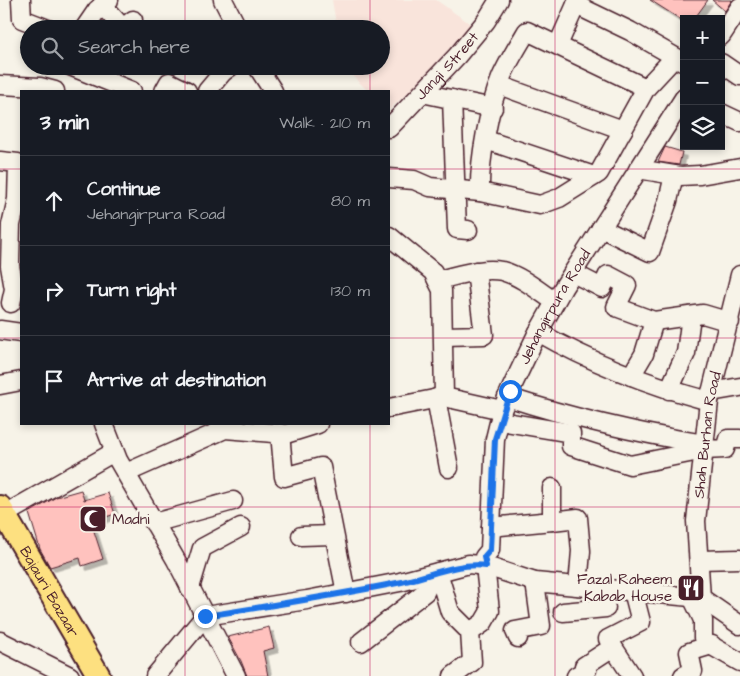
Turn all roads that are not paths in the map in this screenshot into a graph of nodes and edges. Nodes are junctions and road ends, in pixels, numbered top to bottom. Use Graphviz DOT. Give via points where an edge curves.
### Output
graph roads {
  1 [pos="22,0"];
  2 [pos="223,0"];
  3 [pos="499,0"];
  4 [pos="105,3"];
  5 [pos="577,3"];
  6 [pos="739,12"];
  7 [pos="25,20"];
  8 [pos="91,20"];
  9 [pos="118,20"];
  10 [pos="233,20"];
  11 [pos="725,31"];
  12 [pos="558,45"];
  13 [pos="679,60"];
  14 [pos="725,66"];
  15 [pos="66,75"];
  16 [pos="92,75"];
  17 [pos="220,75"];
  18 [pos="262,75"];
  19 [pos="740,76"];
  20 [pos="0,84"];
  21 [pos="499,85"];
  22 [pos="646,88"];
  23 [pos="52,90"];
  24 [pos="60,90"];
  25 [pos="129,90"];
  26 [pos="165,90"];
  27 [pos="185,90"];
  28 [pos="208,90"];
  29 [pos="271,90"];
  30 [pos="422,93"];
  31 [pos="452,99"];
  32 [pos="680,104"];
  33 [pos="493,108"];
  34 [pos="725,115"];
  35 [pos="740,122"];
  36 [pos="390,127"];
  37 [pos="623,130"];
  38 [pos="486,140"];
  39 [pos="0,160"];
  40 [pos="740,168"];
  41 [pos="638,169"];
  42 [pos="674,175"];
  43 [pos="594,176"];
  44 [pos="390,178"];
  45 [pos="456,190"];
  46 [pos="480,192"];
  47 [pos="601,228"];
  48 [pos="468,230"];
  49 [pos="390,237"];
  50 [pos="5,271"];
  51 [pos="476,271"];
  52 [pos="573,273"];
  53 [pos="740,275"];
  54 [pos="437,280"];
  55 [pos="16,295"];
  56 [pos="555,302"];
  57 [pos="691,316"];
  58 [pos="654,321"];
  59 [pos="733,328"];
  60 [pos="0,330"];
  61 [pos="538,332"];
  62 [pos="20,333"];
  63 [pos="444,336"];
  64 [pos="631,376"];
  65 [pos="20,381"];
  66 [pos="0,385"];
  67 [pos="740,387"];
  68 [pos="669,390"];
  69 [pos="710,397"];
  70 [pos="440,398"];
  71 [pos="390,408"];
  72 [pos="503,409"];
  73 [pos="104,425"];
  74 [pos="311,425"];
  75 [pos="280,433"];
  76 [pos="740,439"];
  77 [pos="704,447"];
  78 [pos="114,452"];
  79 [pos="449,468"];
  80 [pos="126,473"];
  81 [pos="552,488"];
  82 [pos="233,501"];
  83 [pos="1,513"];
  84 [pos="552,521"];
  85 [pos="154,523"];
  86 [pos="491,526"];
  87 [pos="242,527"];
  88 [pos="333,535"];
  89 [pos="301,536"];
  90 [pos="740,559"];
  91 [pos="699,560"];
  92 [pos="486,566"];
  93 [pos="433,574"];
  94 [pos="535,582"];
  95 [pos="580,586"];
  96 [pos="190,588"];
  97 [pos="633,591"];
  98 [pos="346,593"];
  99 [pos="697,598"];
  100 [pos="606,608"];
  101 [pos="585,610"];
  102 [pos="564,612"];
  103 [pos="205,616"];
  104 [pos="740,625"];
  105 [pos="470,632"];
  106 [pos="518,638"];
  107 [pos="0,641"];
  108 [pos="361,642"];
  109 [pos="712,645"];
  110 [pos="613,647"];
  111 [pos="736,666"];
  112 [pos="70,676"];
  113 [pos="99,676"];
  114 [pos="155,676"];
  115 [pos="236,676"];
  116 [pos="453,676"];
  117 [pos="576,676"];
  118 [pos="632,676"];
  119 [pos="684,676"];
  1 -- 7 [label="street"];
  2 -- 10 [label="street"];
  3 -- 30 [label="street, Jangi Street" via="486,21"];
  4 -- 8 [label="street"];
  4 -- 9 [label="street"];
  5 -- 12 [label="street"];
  5 -- 13 [label="street"];
  6 -- 11 [label="street"];
  12 -- 21 [label="street" via="527,31"];
  12 -- 22 [label="street"];
  13 -- 22 [label="street"];
  14 -- 19 [label="street"];
  15 -- 24 [label="street"];
  16 -- 25 [label="street"];
  17 -- 28 [label="street"];
  18 -- 29 [label="street"];
  20 -- 23 [label="street" via="40,86"];
  21 -- 33 [label="street"];
  21 -- 37 [label="street"];
  22 -- 37 [label="street"];
  26 -- 27 [label="street" via="169,82"];
  30 -- 31 [label="street"];
  30 -- 36 [label="street, Jangi Street"];
  31 -- 33 [label="street"];
  31 -- 45 [label="street"];
  32 -- 41 [label="street, Jehangirpura Road"];
  33 -- 38 [label="street"];
  34 -- 35 [label="street"];
  37 -- 43 [label="street" via="599,173"];
  38 -- 43 [label="street"];
  38 -- 46 [label="street" via="480,169"];
  39 -- 50 [label="street" via="18,163 17,199"];
  40 -- 42 [label="street" via="700,175"];
  41 -- 42 [label="street"];
  41 -- 47 [label="street, Jehangirpura Road"];
  42 -- 47 [label="street" via="650,252"];
  43 -- 46 [label="street" via="559,198 540,205"];
  44 -- 45 [label="street"];
  45 -- 46 [label="street"];
  45 -- 48 [label="street" via="457,229"];
  47 -- 52 [label="street, Jehangirpura Road"];
  49 -- 54 [label="street" via="433,272"];
  50 -- 55 [label="street"];
  51 -- 54 [label="street"];
  51 -- 56 [label="street" via="501,271"];
  51 -- 63 [label="street" via="484,335"];
  52 -- 56 [label="street, Jehangirpura Road"];
  52 -- 58 [label="street" via="602,288 608,275 627,285 616,307"];
  53 -- 59 [label="street, Shah Burhan Road"];
  54 -- 63 [label="street" via="442,290"];
  56 -- 61 [label="street, Jehangirpura Road"];
  57 -- 58 [label="street"];
  57 -- 59 [label="street" via="703,314"];
  57 -- 68 [label="street" via="686,353"];
  58 -- 64 [label="street" via="644,354"];
  59 -- 69 [label="street, Shah Burhan Road"];
  60 -- 62 [label="street"];
  61 -- 64 [label="street" via="576,353"];
  61 -- 72 [label="street, Jehangirpura Road"];
  63 -- 70 [label="street"];
  64 -- 68 [label="street"];
  65 -- 66 [label="street"];
  67 -- 69 [label="street"];
  68 -- 69 [label="street"];
  69 -- 77 [label="street, Shah Burhan Road"];
  70 -- 71 [label="street"];
  70 -- 72 [label="street"];
  70 -- 79 [label="street"];
  72 -- 77 [label="street" via="576,418"];
  72 -- 77 [label="street" via="571,433 571,446 630,465"];
  72 -- 86 [label="street, Jehangirpura Road" via="495,439"];
  73 -- 78 [label="street"];
  74 -- 75 [label="street"];
  75 -- 80 [label="street" via="225,429"];
  75 -- 88 [label="street" via="284,477 321,467"];
  76 -- 77 [label="street" via="728,439 725,449"];
  77 -- 91 [label="street, Shah Burhan Road" via="696,521"];
  78 -- 80 [label="street"];
  78 -- 83 [label="street"];
  80 -- 85 [label="street"];
  81 -- 84 [label="street"];
  82 -- 85 [label="street"];
  83 -- 113 [label="main road, Bajauri Bazaar"];
  84 -- 86 [label="street"];
  84 -- 95 [label="street" via="578,518"];
  85 -- 96 [label="street"];
  86 -- 92 [label="street, Jehangirpura Road" via="490,550 484,557"];
  87 -- 96 [label="street" via="202,548"];
  88 -- 89 [label="street"];
  88 -- 98 [label="street"];
  90 -- 91 [label="street"];
  91 -- 99 [label="street, Shah Burhan Road"];
  92 -- 93 [label="street" via="469,564"];
  92 -- 94 [label="street"];
  92 -- 105 [label="street, Jehangirpura Road" via="490,611 483,623"];
  93 -- 98 [label="street"];
  93 -- 105 [label="street" via="450,612"];
  93 -- 108 [label="street" via="425,592"];
  94 -- 95 [label="street"];
  94 -- 106 [label="street" via="541,626 516,631"];
  95 -- 97 [label="street"];
  95 -- 101 [label="street"];
  96 -- 103 [label="street"];
  97 -- 99 [label="street"];
  97 -- 110 [label="street" via="641,622 608,639"];
  98 -- 103 [label="street"];
  99 -- 104 [label="street"];
  99 -- 109 [label="street" via="703,620 703,638"];
  100 -- 101 [label="street"];
  101 -- 102 [label="street"];
  103 -- 114 [label="street"];
  103 -- 115 [label="street"];
  105 -- 116 [label="street" via="472,662"];
  107 -- 112 [label="street"];
  109 -- 111 [label="street"];
  109 -- 119 [label="street" via="689,652 692,671"];
  110 -- 117 [label="street" via="584,666 587,670"];
  110 -- 118 [label="street"];
}
